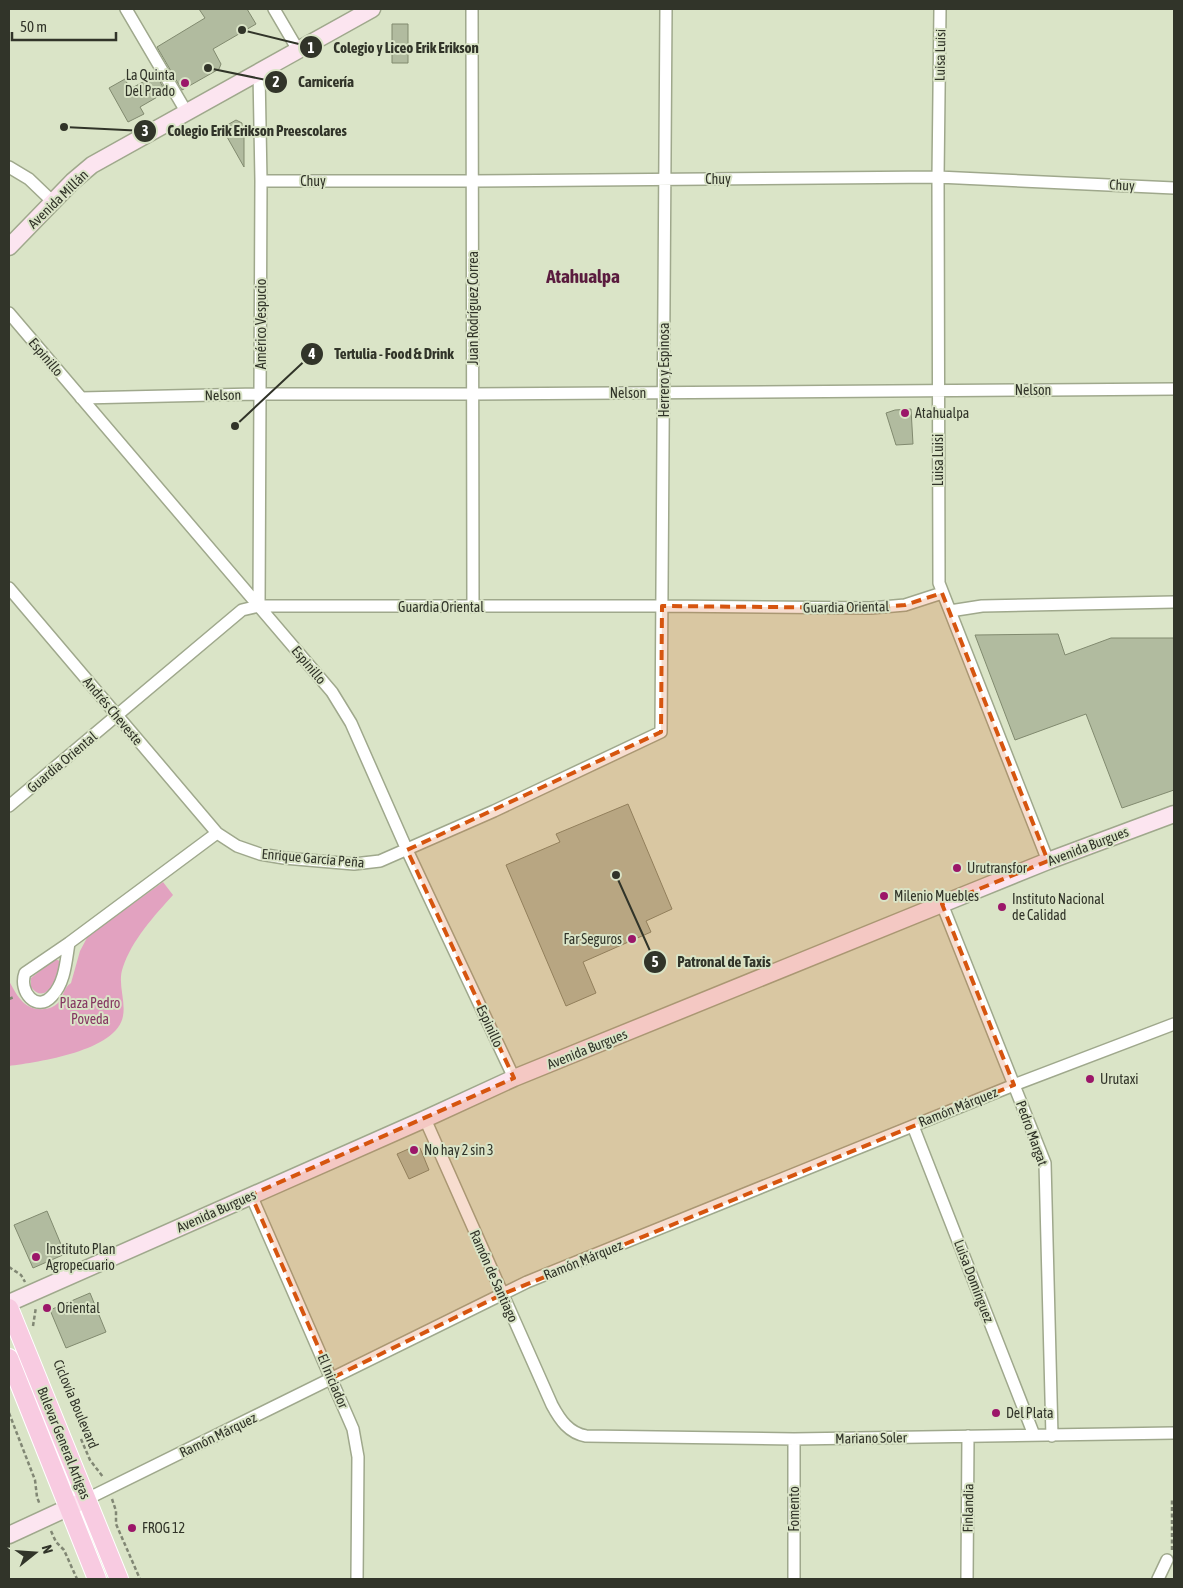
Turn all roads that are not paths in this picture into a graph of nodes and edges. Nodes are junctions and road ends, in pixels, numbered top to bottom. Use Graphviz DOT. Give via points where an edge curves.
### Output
graph roads {
  1 [pos="126,9"];
  2 [pos="274,9"];
  3 [pos="372,9"];
  4 [pos="472,9"];
  5 [pos="666,9"];
  6 [pos="940,9"];
  7 [pos="298,50"];
  8 [pos="259,72"];
  9 [pos="187,113"];
  10 [pos="9,167"];
  11 [pos="938,177"];
  12 [pos="665,179"];
  13 [pos="472,181"];
  14 [pos="261,182"];
  15 [pos="1174,188"];
  16 [pos="53,202"];
  17 [pos="9,247"];
  18 [pos="9,312"];
  19 [pos="1174,389"];
  20 [pos="938,391"];
  21 [pos="664,393"];
  22 [pos="260,394"];
  23 [pos="473,394"];
  24 [pos="81,398"];
  25 [pos="9,588"];
  26 [pos="942,593"];
  27 [pos="1174,602"];
  28 [pos="259,606"];
  29 [pos="662,606"];
  30 [pos="473,607"];
  31 [pos="950,611"];
  32 [pos="117,716"];
  33 [pos="660,732"];
  34 [pos="9,806"];
  35 [pos="1174,814"];
  36 [pos="217,833"];
  37 [pos="407,850"];
  38 [pos="1048,861"];
  39 [pos="942,904"];
  40 [pos="69,944"];
  41 [pos="1174,1024"];
  42 [pos="514,1078"];
  43 [pos="1014,1085"];
  44 [pos="425,1120"];
  45 [pos="913,1126"];
  46 [pos="251,1195"];
  47 [pos="503,1294"];
  48 [pos="9,1303"];
  49 [pos="9,1308"];
  50 [pos="9,1358"];
  51 [pos="332,1378"];
  52 [pos="569,1429"];
  53 [pos="1174,1433"];
  54 [pos="1034,1435"];
  55 [pos="968,1436"];
  56 [pos="1052,1436"];
  57 [pos="794,1439"];
  58 [pos="87,1500"];
  59 [pos="69,1508"];
  60 [pos="9,1535"];
  61 [pos="1167,1560"];
  62 [pos="97,1579"];
  63 [pos="119,1579"];
  64 [pos="358,1579"];
  65 [pos="794,1579"];
  66 [pos="967,1579"];
  67 [pos="1158,1579"];
  1 -- 9 [label="street"];
  2 -- 7 [label="street"];
  3 -- 7 [label="street, Avenida Millán"];
  4 -- 13 [label="street, Juan Rodríguez Correa"];
  5 -- 12 [label="street, Herrero y Espinosa"];
  6 -- 11 [label="street, Luisa Luisi"];
  7 -- 8 [label="street, Avenida Millán"];
  8 -- 9 [label="street, Avenida Millán"];
  8 -- 14 [label="street, Américo Vespucio"];
  9 -- 16 [label="street, Avenida Millán" via="92,165"];
  10 -- 16 [label="street" via="29,179"];
  11 -- 12 [label="street, Chuy"];
  11 -- 15 [label="street, Chuy"];
  11 -- 20 [label="street, Luisa Luisi"];
  12 -- 13 [label="street, Chuy"];
  12 -- 21 [label="street, Herrero y Espinosa"];
  13 -- 14 [label="street, Chuy"];
  13 -- 23 [label="street, Juan Rodríguez Correa"];
  14 -- 22 [label="street, Américo Vespucio"];
  16 -- 17 [label="street, Avenida Millán"];
  18 -- 24 [label="street, Espinillo"];
  19 -- 20 [label="street, Nelson"];
  20 -- 21 [label="street, Nelson"];
  20 -- 26 [label="street, Luisa Luisi" via="939,575"];
  21 -- 23 [label="street, Nelson"];
  21 -- 29 [label="street, Herrero y Espinosa"];
  22 -- 23 [label="street, Nelson"];
  22 -- 24 [label="street, Nelson"];
  22 -- 28 [label="street, Américo Vespucio"];
  23 -- 30 [label="street, Juan Rodríguez Correa"];
  24 -- 28 [label="street, Espinillo"];
  25 -- 32 [label="street, Andrés Cheveste"];
  26 -- 29 [label="street, Guardia Oriental" via="905,605 871,608"];
  26 -- 31 [label="street, Luisa Luisi"];
  27 -- 31 [label="street" via="982,606"];
  28 -- 30 [label="street, Guardia Oriental"];
  28 -- 32 [label="street, Guardia Oriental" via="242,610"];
  28 -- 37 [label="street, Espinillo" via="341,706"];
  29 -- 30 [label="street, Guardia Oriental"];
  29 -- 33 [label="street, Herrero y Espinosa"];
  31 -- 38 [label="street, Luisa Luisi"];
  32 -- 34 [label="street, Guardia Oriental"];
  32 -- 36 [label="street, Andrés Cheveste"];
  33 -- 37 [label="street, Enrique García Peña"];
  35 -- 38 [label="street, Avenida Burgues"];
  36 -- 37 [label="street, Enrique García Peña" via="236,846 260,854 345,864 380,861"];
  36 -- 40 [label="street"];
  37 -- 42 [label="street, Espinillo"];
  38 -- 39 [label="street, Avenida Burgues"];
  39 -- 42 [label="street, Avenida Burgues"];
  39 -- 43 [label="street, Pedro Margat"];
  40 -- 40 [label="street" via="25,973 25,992 32,1000 45,1001 59,987"];
  41 -- 43 [label="street, Ramón Márquez"];
  42 -- 44 [label="street, Avenida Burgues"];
  43 -- 45 [label="street, Ramón Márquez"];
  43 -- 56 [label="street, Pedro Margat" via="1045,1163"];
  44 -- 46 [label="street, Avenida Burgues"];
  44 -- 47 [label="street, Ramón de Santiago"];
  45 -- 47 [label="street, Ramón Márquez"];
  45 -- 54 [label="street, Luisa Domínguez"];
  46 -- 48 [label="street, Avenida Burgues"];
  46 -- 51 [label="street, El Iniciador"];
  47 -- 51 [label="street, Ramón Márquez"];
  47 -- 52 [label="street, Ramón de Santiago" via="552,1405"];
  49 -- 58 [label="main road, Bulevar General Artigas"];
  50 -- 59 [label="main road, Bulevar General Artigas"];
  51 -- 58 [label="street, Ramón Márquez"];
  51 -- 64 [label="street, El Iniciador" via="353,1429 358,1457"];
  52 -- 57 [label="street, Mariano Soler" via="586,1436"];
  53 -- 56 [label="street, Mariano Soler"];
  54 -- 55 [label="street, Mariano Soler"];
  54 -- 56 [label="street, Mariano Soler"];
  55 -- 57 [label="street, Mariano Soler"];
  55 -- 66 [label="street, Finlandia"];
  57 -- 65 [label="street, Fomento"];
  58 -- 59 [label="street, Ramón Márquez"];
  58 -- 63 [label="main road, Bulevar General Artigas"];
  59 -- 60 [label="street, Ramón Márquez"];
  59 -- 62 [label="main road, Bulevar General Artigas"];
  61 -- 67 [label="street"];
}
